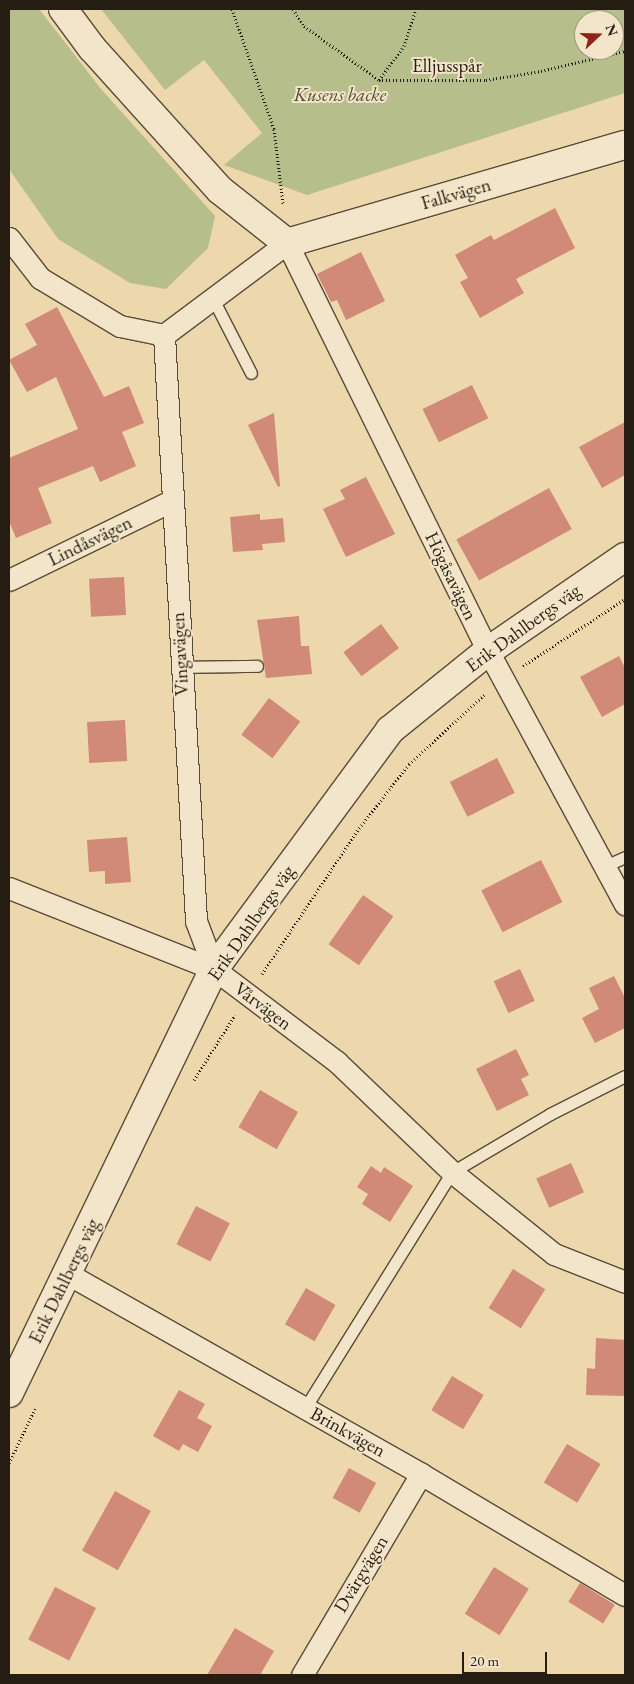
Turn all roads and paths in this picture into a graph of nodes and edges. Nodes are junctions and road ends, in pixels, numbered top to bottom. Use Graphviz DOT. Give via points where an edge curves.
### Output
graph roads {
  1 [pos="63,9"];
  2 [pos="232,9"];
  3 [pos="293,9"];
  4 [pos="416,9"];
  5 [pos="625,51"];
  6 [pos="379,80"];
  7 [pos="625,145"];
  8 [pos="9,238"];
  9 [pos="287,243"];
  10 [pos="213,299"];
  11 [pos="164,335"];
  12 [pos="251,373"];
  13 [pos="171,501"];
  14 [pos="625,556"];
  15 [pos="9,580"];
  16 [pos="488,651"];
  17 [pos="257,666"];
  18 [pos="181,668"];
  19 [pos="625,856"];
  20 [pos="605,866"];
  21 [pos="9,888"];
  22 [pos="625,904"];
  23 [pos="214,970"];
  24 [pos="625,1076"];
  25 [pos="452,1172"];
  26 [pos="68,1274"];
  27 [pos="625,1282"];
  28 [pos="9,1393"];
  29 [pos="305,1408"];
  30 [pos="421,1474"];
  31 [pos="625,1595"];
  32 [pos="302,1675"];
  1 -- 9 [label="street" via="92,48 220,190"];
  2 -- 9 [label="path" via="274,129"];
  3 -- 6 [label="path" via="304,26"];
  4 -- 6 [label="path" via="404,46"];
  5 -- 6 [label="path, Elljusspår" via="542,71 486,80"];
  7 -- 9 [label="street, Falkvägen"];
  8 -- 11 [label="street" via="40,278 120,326"];
  9 -- 10 [label="street, Falkvägen"];
  9 -- 16 [label="street, Högåsavägen"];
  10 -- 11 [label="street, Falkvägen"];
  10 -- 12 [label="lane"];
  11 -- 13 [label="street, Vingavägen"];
  13 -- 15 [label="street, Lindåsvägen"];
  13 -- 18 [label="street, Vingavägen"];
  14 -- 16 [label="street, Erik Dahlbergs väg"];
  16 -- 20 [label="street, Högåsavägen"];
  16 -- 23 [label="street, Erik Dahlbergs väg" via="390,730"];
  17 -- 18 [label="lane"];
  18 -- 23 [label="street, Vingavägen" via="196,921"];
  19 -- 20 [label="lane"];
  20 -- 22 [label="street, Högåsavägen"];
  21 -- 23 [label="street, Vårvägen"];
  23 -- 25 [label="street, Vårvägen" via="337,1062"];
  23 -- 26 [label="street, Erik Dahlbergs väg"];
  24 -- 25 [label="lane" via="550,1114"];
  25 -- 27 [label="street, Vårvägen" via="554,1254"];
  25 -- 29 [label="lane"];
  26 -- 28 [label="street, Erik Dahlbergs väg"];
  26 -- 29 [label="street, Brinkvägen"];
  29 -- 30 [label="street, Brinkvägen"];
  30 -- 31 [label="street, Brinkvägen"];
  30 -- 32 [label="street, Dvärgvägen"];
}
